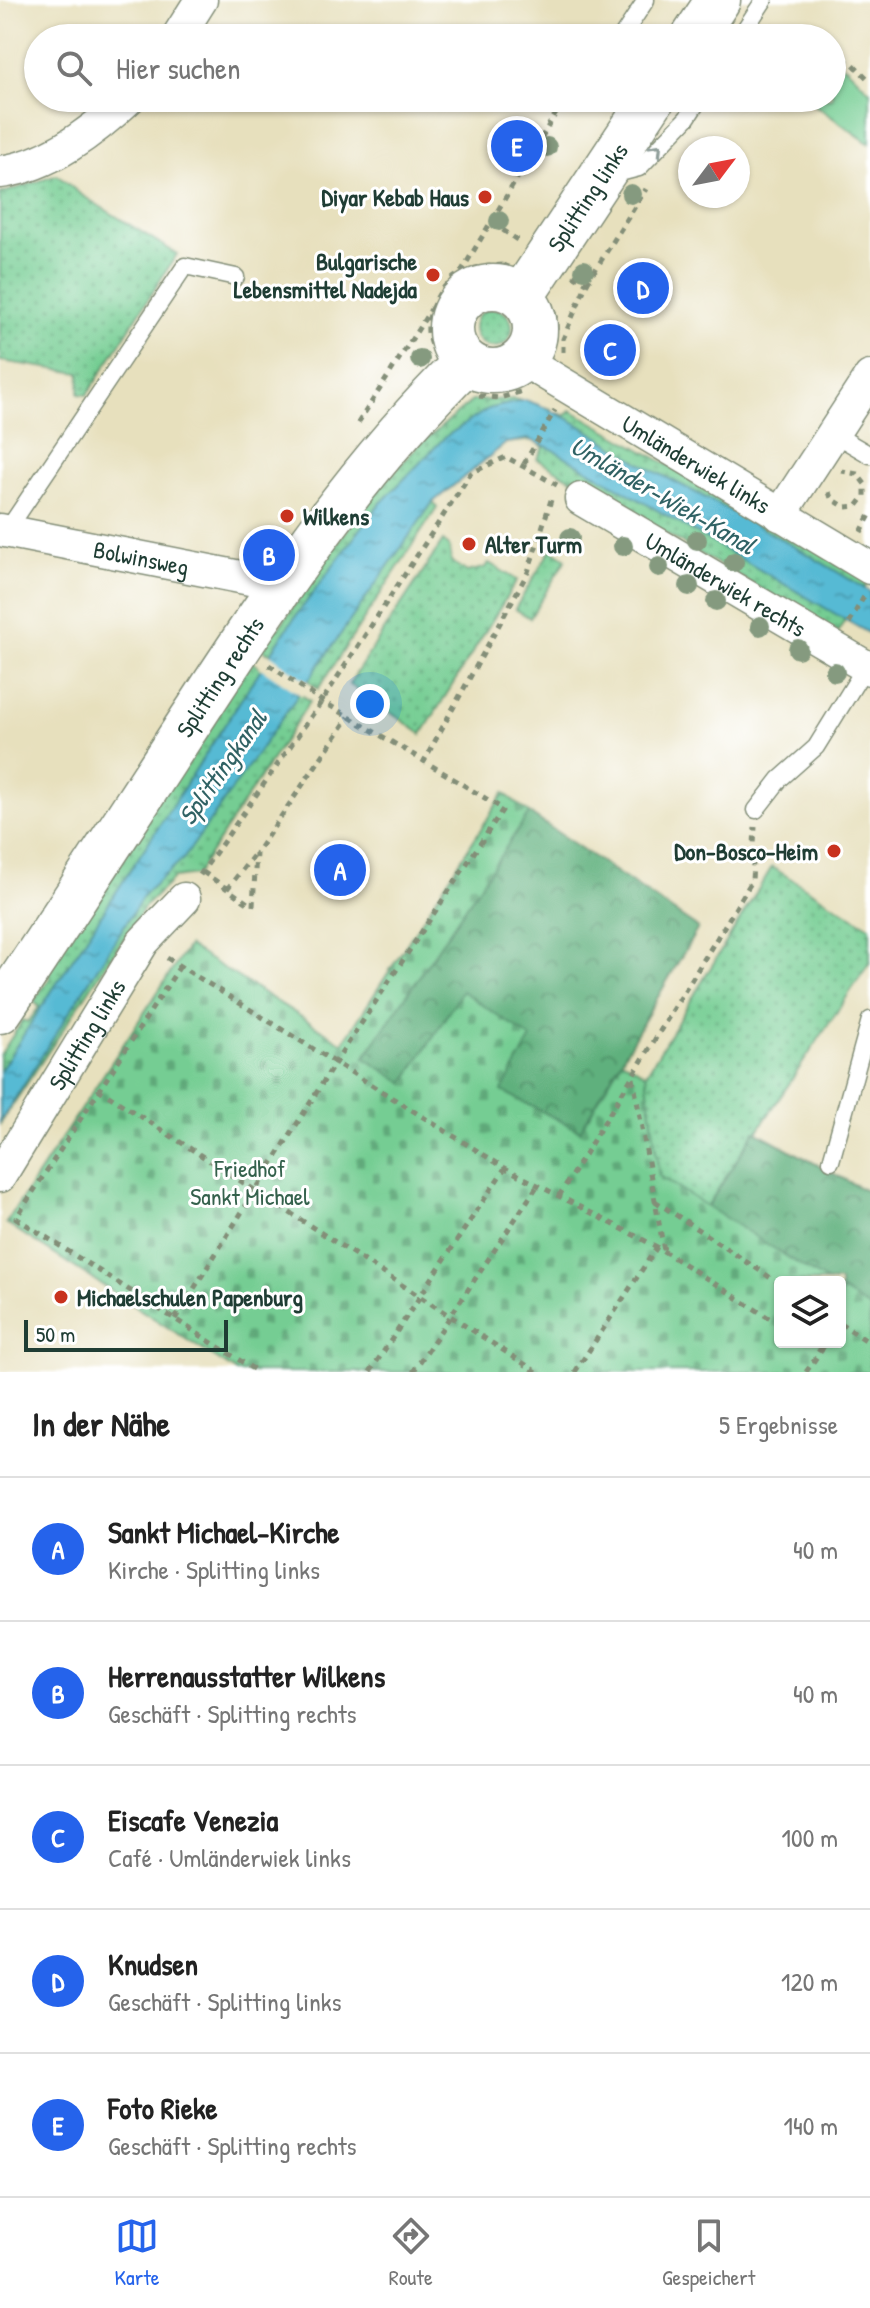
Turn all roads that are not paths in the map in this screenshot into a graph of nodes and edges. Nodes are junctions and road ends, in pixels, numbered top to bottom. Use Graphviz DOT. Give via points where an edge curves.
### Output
graph roads {
  1 [pos="201,0"];
  2 [pos="646,0"];
  3 [pos="691,0"];
  4 [pos="718,0"];
  5 [pos="764,0"];
  6 [pos="186,24"];
  7 [pos="630,24"];
  8 [pos="675,24"];
  9 [pos="702,24"];
  10 [pos="748,24"];
  11 [pos="115,112"];
  12 [pos="618,112"];
  13 [pos="644,112"];
  14 [pos="691,112"];
  15 [pos="0,172"];
  16 [pos="599,179"];
  17 [pos="236,277"];
  18 [pos="519,284"];
  19 [pos="531,365"];
  20 [pos="460,368"];
  21 [pos="870,377"];
  22 [pos="834,434"];
  23 [pos="870,455"];
  24 [pos="569,492"];
  25 [pos="780,515"];
  26 [pos="3,531"];
  27 [pos="870,568"];
  28 [pos="281,585"];
  29 [pos="868,668"];
  30 [pos="756,810"];
  31 [pos="184,899"];
  32 [pos="0,1011"];
  33 [pos="870,1020"];
  34 [pos="831,1161"];
  35 [pos="0,1176"];
  1 -- 6 [label="street"];
  2 -- 7 [label="lane"];
  3 -- 8 [label="main road"];
  4 -- 9 [label="main road"];
  5 -- 10 [label="lane"];
  11 -- 15 [label="street" via="97,129 24,169"];
  12 -- 18 [label="main road"];
  13 -- 16 [label="main road, Splitting links"];
  16 -- 14 [label="lane, one-way" via="639,168"];
  16 -- 18 [label="main road, Splitting links"];
  17 -- 26 [label="lane" via="185,266"];
  18 -- 19 [label="main road" via="535,321"];
  18 -- 20 [label="main road" via="480,289 459,305 451,330"];
  19 -- 20 [label="main road" via="497,372"];
  19 -- 25 [label="street, Umländerwiek links"];
  20 -- 28 [label="main road, Splitting rechts" via="376,459"];
  21 -- 22 [label="street"];
  22 -- 23 [label="lane"];
  22 -- 25 [label="street" via="823,470"];
  24 -- 29 [label="street, Umländerwiek rechts"];
  25 -- 27 [label="street, Umländerwiek links"];
  26 -- 28 [label="street, Bolwinsweg"];
  28 -- 32 [label="main road, Splitting rechts"];
  29 -- 30 [label="lane" via="816,747"];
  31 -- 35 [label="street, Splitting links" via="143,942"];
  33 -- 34 [label="lane"];
}
